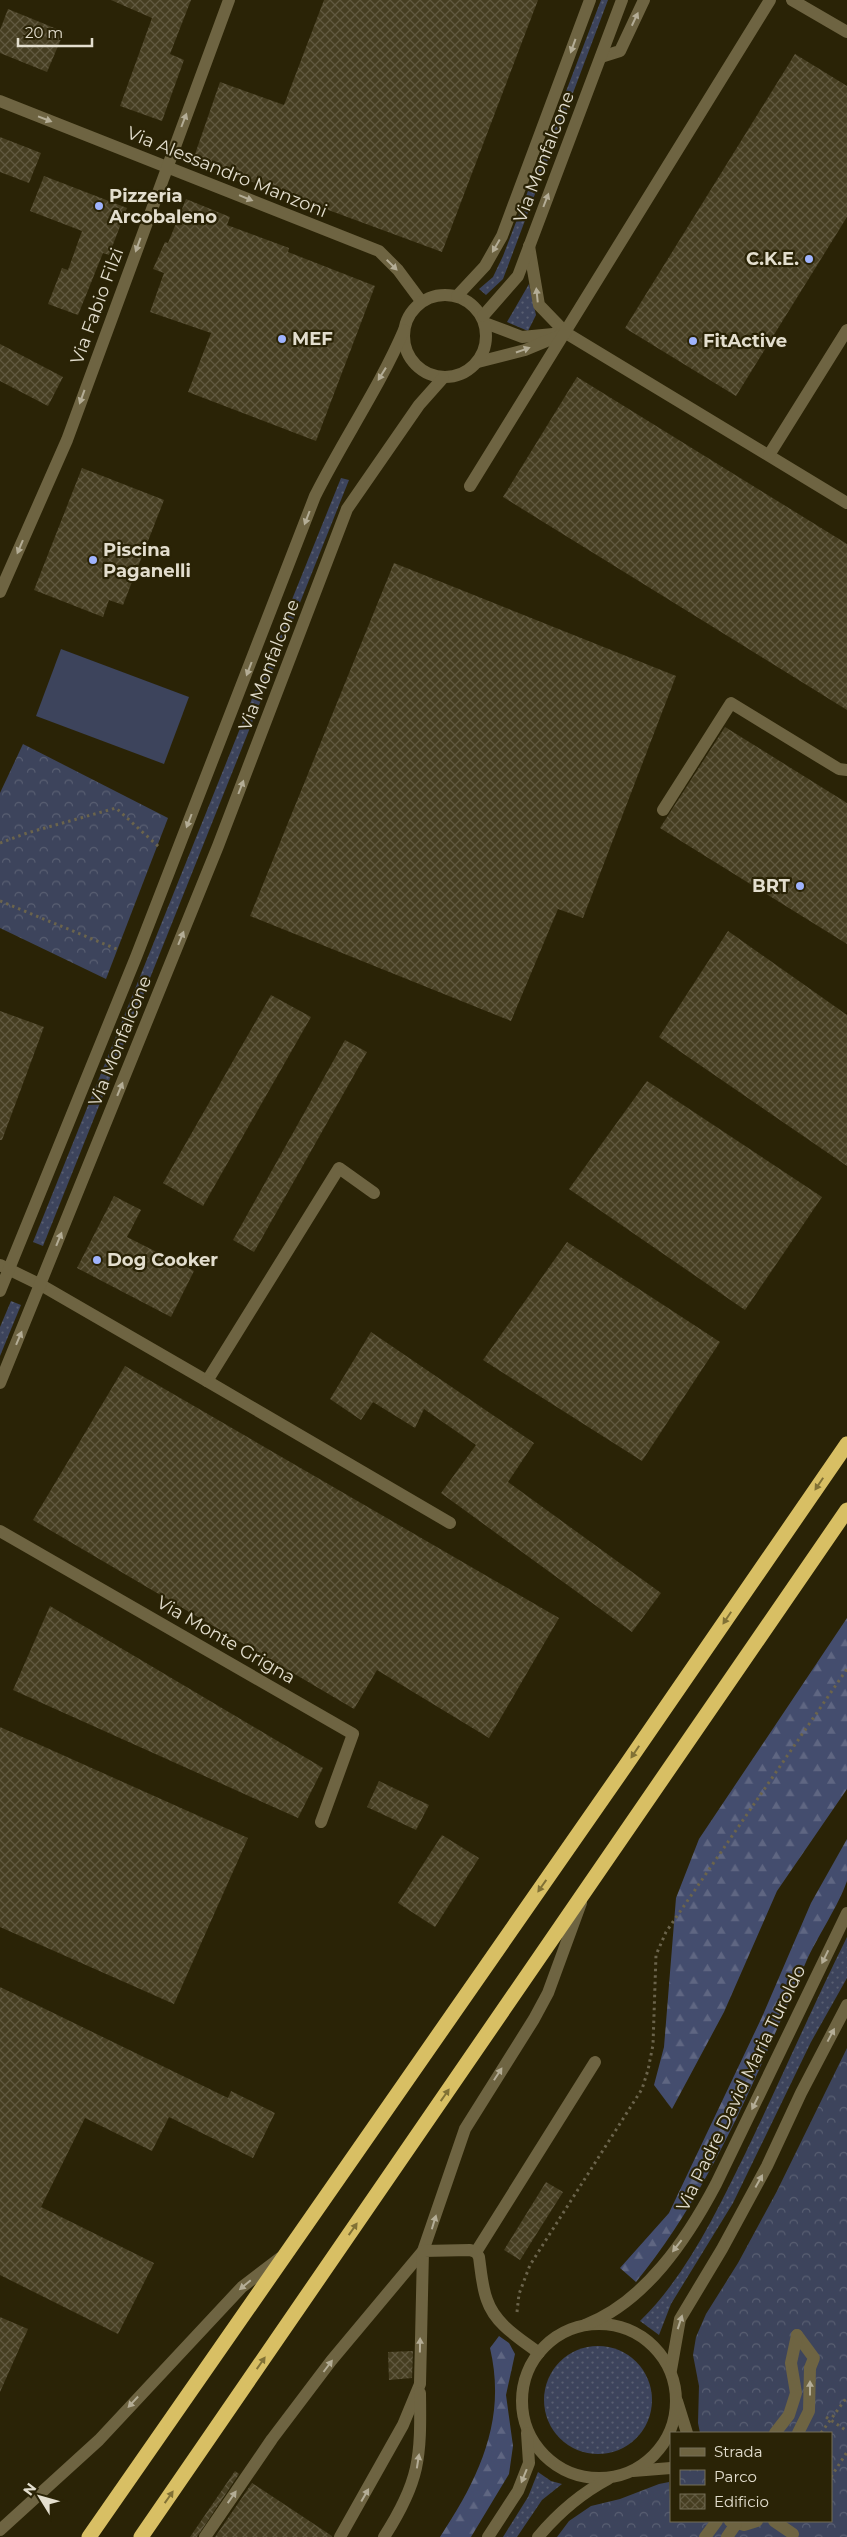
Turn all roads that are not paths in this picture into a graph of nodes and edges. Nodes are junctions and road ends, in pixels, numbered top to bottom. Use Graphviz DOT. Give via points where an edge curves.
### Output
graph roads {
  1 [pos="229,0"];
  2 [pos="590,0"];
  3 [pos="622,0"];
  4 [pos="644,0"];
  5 [pos="770,0"];
  6 [pos="792,0"];
  7 [pos="847,32"];
  8 [pos="601,57"];
  9 [pos="0,101"];
  10 [pos="167,166"];
  11 [pos="529,246"];
  12 [pos="457,296"];
  13 [pos="422,302"];
  14 [pos="484,320"];
  15 [pos="404,330"];
  16 [pos="847,330"];
  17 [pos="566,333"];
  18 [pos="478,362"];
  19 [pos="444,378"];
  20 [pos="768,456"];
  21 [pos="470,486"];
  22 [pos="847,503"];
  23 [pos="0,592"];
  24 [pos="847,770"];
  25 [pos="663,810"];
  26 [pos="374,1193"];
  27 [pos="4,1267"];
  28 [pos="41,1285"];
  29 [pos="0,1291"];
  30 [pos="207,1381"];
  31 [pos="0,1383"];
  32 [pos="847,1444"];
  33 [pos="847,1510"];
  34 [pos="450,1523"];
  35 [pos="0,1531"];
  36 [pos="321,1822"];
  37 [pos="584,1894"];
  38 [pos="847,1913"];
  39 [pos="847,2005"];
  40 [pos="595,2062"];
  41 [pos="423,2251"];
  42 [pos="476,2252"];
  43 [pos="284,2255"];
  44 [pos="584,2325"];
  45 [pos="539,2353"];
  46 [pos="670,2370"];
  47 [pos="420,2384"];
  48 [pos="677,2401"];
  49 [pos="527,2428"];
  50 [pos="670,2432"];
  51 [pos="670,2432"];
  52 [pos="687,2432"];
  53 [pos="776,2432"];
  54 [pos="798,2432"];
  55 [pos="670,2468"];
  56 [pos="632,2471"];
  57 [pos="610,2478"];
  58 [pos="716,2522"];
  59 [pos="733,2522"];
  60 [pos="754,2522"];
  61 [pos="775,2522"];
  62 [pos="0,2530"];
  63 [pos="793,2534"];
  64 [pos="89,2537"];
  65 [pos="141,2537"];
  66 [pos="204,2537"];
  67 [pos="340,2537"];
  68 [pos="384,2537"];
  69 [pos="488,2537"];
  70 [pos="538,2537"];
  71 [pos="705,2537"];
  72 [pos="727,2537"];
  10 -- 1 [label="street, Via Fabio Filzi, one-way"];
  2 -- 12 [label="street, Via Monfalcone, one-way" via="502,236 485,266"];
  3 -- 8 [label="street, Via Monfalcone"];
  8 -- 4 [label="street, one-way" via="620,50"];
  5 -- 17 [label="street"];
  6 -- 7 [label="street"];
  11 -- 8 [label="street, Via Monfalcone, one-way"];
  9 -- 10 [label="street, Via Alessandro Manzoni, one-way"];
  10 -- 13 [label="street, Via Alessandro Manzoni, one-way" via="379,251"];
  10 -- 23 [label="street, Via Fabio Filzi, one-way" via="67,440"];
  11 -- 14 [label="street, Via Monfalcone" via="518,276"];
  17 -- 11 [label="street, one-way" via="538,305"];
  12 -- 13 [label="street" via="442,294"];
  12 -- 14 [label="street" via="474,305"];
  13 -- 15 [label="street" via="409,315"];
  14 -- 17 [label="street" via="522,337"];
  14 -- 18 [label="street" via="487,334 485,349"];
  15 -- 19 [label="street" via="404,345 413,362 423,372"];
  15 -- 27 [label="street, Via Monfalcone, one-way" via="391,361 336,453 315,496 136,957"];
  16 -- 20 [label="street"];
  18 -- 17 [label="street, one-way" via="525,350"];
  17 -- 20 [label="street"];
  17 -- 21 [label="street"];
  18 -- 19 [label="street" via="458,376"];
  28 -- 19 [label="street, Via Monfalcone, one-way" via="215,855 347,509 419,405"];
  20 -- 22 [label="street"];
  24 -- 25 [label="street" via="839,769 731,703"];
  26 -- 30 [label="street" via="339,1168"];
  27 -- 28 [label="street"];
  27 -- 29 [label="street, Via Monfalcone"];
  28 -- 30 [label="street"];
  31 -- 28 [label="street, Via Monfalcone, one-way"];
  30 -- 34 [label="street"];
  32 -- 43 [label="highway, one-way" via="619,1777"];
  33 -- 37 [label="highway"];
  35 -- 36 [label="street, Via Monte Grigna" via="353,1734"];
  41 -- 37 [label="street, one-way" via="464,2129 548,1993"];
  65 -- 37 [label="highway, one-way"];
  38 -- 44 [label="street, Via Padre David Maria Turoldo, one-way" via="695,2223 643,2286 604,2317"];
  46 -- 39 [label="street, one-way" via="683,2312 767,2166"];
  40 -- 42 [label="street"];
  41 -- 42 [label="street"];
  47 -- 41 [label="street, one-way"];
  66 -- 41 [label="street, one-way" via="331,2361"];
  42 -- 45 [label="street" via="487,2302 509,2331"];
  43 -- 62 [label="street, one-way" via="242,2287 99,2440"];
  43 -- 64 [label="highway"];
  44 -- 45 [label="street" via="559,2335"];
  44 -- 46 [label="street" via="600,2323 629,2329 654,2346"];
  45 -- 49 [label="street" via="530,2366 523,2389"];
  46 -- 48 [label="street"];
  67 -- 47 [label="street, one-way" via="403,2425"];
  68 -- 47 [label="street, one-way" via="412,2487 417,2467"];
  48 -- 51 [label="street"];
  48 -- 52 [label="street"];
  49 -- 57 [label="street" via="542,2453 560,2467 580,2476"];
  49 -- 69 [label="street, one-way" via="530,2463 518,2491"];
  50 -- 56 [label="street" via="659,2450"];
  54 -- 53 [label="street, one-way" via="809,2411 810,2368 814,2358 797,2335 790,2363 796,2393 789,2414"];
  55 -- 56 [label="street"];
  56 -- 57 [label="street"];
  57 -- 70 [label="street" via="575,2498"];
  58 -- 71 [label="street"];
  59 -- 60 [label="street" via="744,2525"];
  59 -- 72 [label="street"];
  61 -- 63 [label="street"];
}
